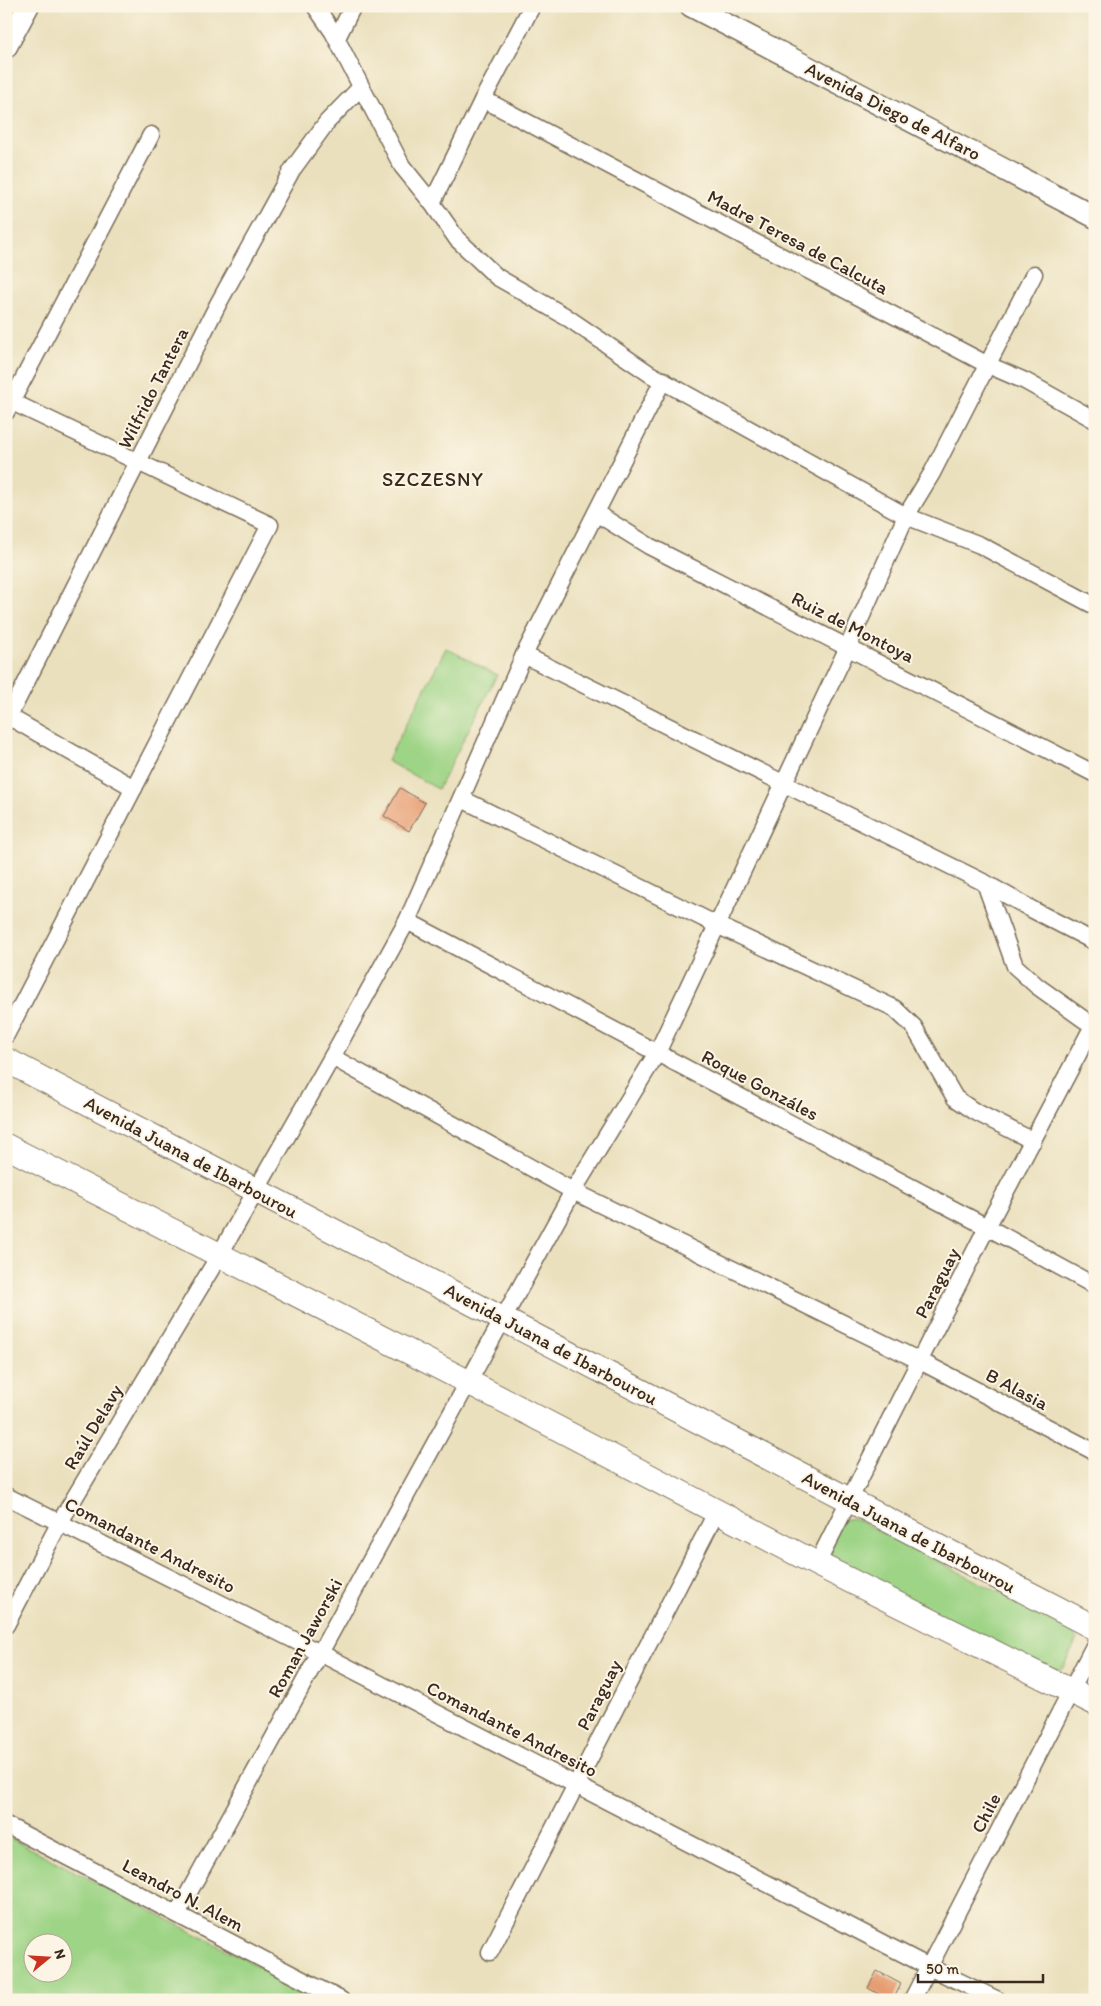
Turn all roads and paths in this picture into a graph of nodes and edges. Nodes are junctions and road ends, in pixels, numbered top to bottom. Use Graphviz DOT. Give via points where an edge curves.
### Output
graph roads {
  1 [pos="28,6"];
  2 [pos="315,6"];
  3 [pos="353,6"];
  4 [pos="532,6"];
  5 [pos="691,6"];
  6 [pos="337,38"];
  7 [pos="6,48"];
  8 [pos="360,88"];
  9 [pos="483,98"];
  10 [pos="151,135"];
  11 [pos="432,203"];
  12 [pos="1095,216"];
  13 [pos="1034,274"];
  14 [pos="988,365"];
  15 [pos="663,380"];
  16 [pos="8,404"];
  17 [pos="1095,420"];
  18 [pos="138,462"];
  19 [pos="596,513"];
  20 [pos="906,516"];
  21 [pos="1095,606"];
  22 [pos="848,647"];
  23 [pos="524,655"];
  24 [pos="7,718"];
  25 [pos="1095,774"];
  26 [pos="784,783"];
  27 [pos="134,788"];
  28 [pos="462,799"];
  29 [pos="985,883"];
  30 [pos="406,921"];
  31 [pos="717,925"];
  32 [pos="1095,942"];
  33 [pos="1094,1024"];
  34 [pos="6,1035"];
  35 [pos="657,1053"];
  36 [pos="332,1057"];
  37 [pos="6,1060"];
  38 [pos="1033,1141"];
  39 [pos="6,1146"];
  40 [pos="256,1190"];
  41 [pos="573,1192"];
  42 [pos="987,1227"];
  43 [pos="220,1254"];
  44 [pos="1095,1286"];
  45 [pos="502,1319"];
  46 [pos="920,1361"];
  47 [pos="468,1382"];
  48 [pos="1095,1452"];
  49 [pos="6,1496"];
  50 [pos="850,1502"];
  51 [pos="717,1511"];
  52 [pos="60,1522"];
  53 [pos="817,1564"];
  54 [pos="6,1625"];
  55 [pos="1095,1628"];
  56 [pos="1095,1644"];
  57 [pos="320,1653"];
  58 [pos="1071,1691"];
  59 [pos="1095,1704"];
  60 [pos="575,1784"];
  61 [pos="6,1825"];
  62 [pos="177,1914"];
  63 [pos="490,1952"];
  64 [pos="929,1967"];
  65 [pos="341,2000"];
  66 [pos="912,2000"];
  67 [pos="998,2000"];
  1 -- 7 [label="street"];
  2 -- 6 [label="street"];
  3 -- 6 [label="street"];
  4 -- 9 [label="street"];
  5 -- 12 [label="street, Avenida Diego de Alfaro"];
  6 -- 8 [label="street"];
  8 -- 11 [label="street" via="402,166"];
  8 -- 18 [label="street, Wilfrido Tantera" via="327,122 292,170 218,304"];
  9 -- 11 [label="street"];
  9 -- 14 [label="street, Madre Teresa de Calcuta"];
  10 -- 16 [label="street"];
  11 -- 15 [label="street" via="456,239 497,277 565,316"];
  13 -- 14 [label="street, Roman Jaworski"];
  14 -- 17 [label="street, Madre Teresa de Calcuta" via="1026,381"];
  14 -- 20 [label="street, Roman Jaworski"];
  15 -- 19 [label="street"];
  15 -- 20 [label="street"];
  16 -- 18 [label="street"];
  18 -- 24 [label="street, Wilfrido Tantera"];
  18 -- 27 [label="street" via="270,525"];
  19 -- 22 [label="street, Ruiz de Montoya" via="649,546"];
  19 -- 23 [label="street"];
  20 -- 21 [label="street" via="980,545"];
  20 -- 22 [label="street, Roman Jaworski"];
  22 -- 25 [label="street, Ruiz de Montoya"];
  22 -- 26 [label="street, Roman Jaworski"];
  23 -- 26 [label="street"];
  23 -- 28 [label="street, Raúl Delavy"];
  24 -- 27 [label="street"];
  26 -- 29 [label="street"];
  26 -- 31 [label="street, Roman Jaworski"];
  27 -- 34 [label="street"];
  28 -- 30 [label="street, Raúl Delavy"];
  28 -- 31 [label="street"];
  29 -- 32 [label="street"];
  29 -- 33 [label="street" via="1015,966 1037,986"];
  30 -- 35 [label="street, Roque Gonzáles"];
  30 -- 36 [label="street, Raúl Delavy"];
  31 -- 35 [label="street, Roman Jaworski"];
  31 -- 38 [label="street" via="894,1008 914,1027 955,1098"];
  33 -- 38 [label="street, Paraguay"];
  35 -- 41 [label="street, Roman Jaworski"];
  35 -- 42 [label="street, Roque Gonzáles"];
  36 -- 40 [label="street, Raúl Delavy"];
  36 -- 41 [label="street, B Alasia"];
  37 -- 40 [label="main road, Avenida Juana de Ibarbourou"];
  38 -- 42 [label="street, Paraguay"];
  39 -- 43 [label="main road"];
  40 -- 43 [label="street, Raúl Delavy"];
  40 -- 45 [label="main road, Avenida Juana de Ibarbourou"];
  41 -- 45 [label="street, Roman Jaworski"];
  41 -- 46 [label="street, B Alasia"];
  42 -- 44 [label="street, Roque Gonzáles"];
  42 -- 46 [label="street, Paraguay"];
  43 -- 47 [label="main road"];
  43 -- 52 [label="street, Raúl Delavy"];
  45 -- 47 [label="street, Roman Jaworski"];
  45 -- 50 [label="main road, Avenida Juana de Ibarbourou"];
  46 -- 48 [label="street, B Alasia"];
  46 -- 50 [label="street, Paraguay"];
  47 -- 51 [label="main road"];
  47 -- 57 [label="street, Roman Jaworski"];
  49 -- 52 [label="street, Comandante Andresito"];
  50 -- 53 [label="street, Paraguay"];
  50 -- 55 [label="main road, Avenida Juana de Ibarbourou"];
  51 -- 53 [label="main road"];
  51 -- 60 [label="street, Paraguay"];
  52 -- 54 [label="street, Raúl Delavy"];
  52 -- 57 [label="street, Comandante Andresito"];
  53 -- 58 [label="main road"];
  56 -- 58 [label="street, Chile"];
  57 -- 60 [label="street, Comandante Andresito"];
  57 -- 62 [label="street, Roman Jaworski"];
  58 -- 59 [label="main road"];
  58 -- 64 [label="street, Chile"];
  60 -- 63 [label="street, Paraguay"];
  60 -- 64 [label="street, Comandante Andresito"];
  61 -- 62 [label="street, Leandro N. Alem"];
  62 -- 65 [label="street, Leandro N. Alem"];
  64 -- 66 [label="street, Chile"];
  64 -- 67 [label="street, Comandante Andresito"];
}
